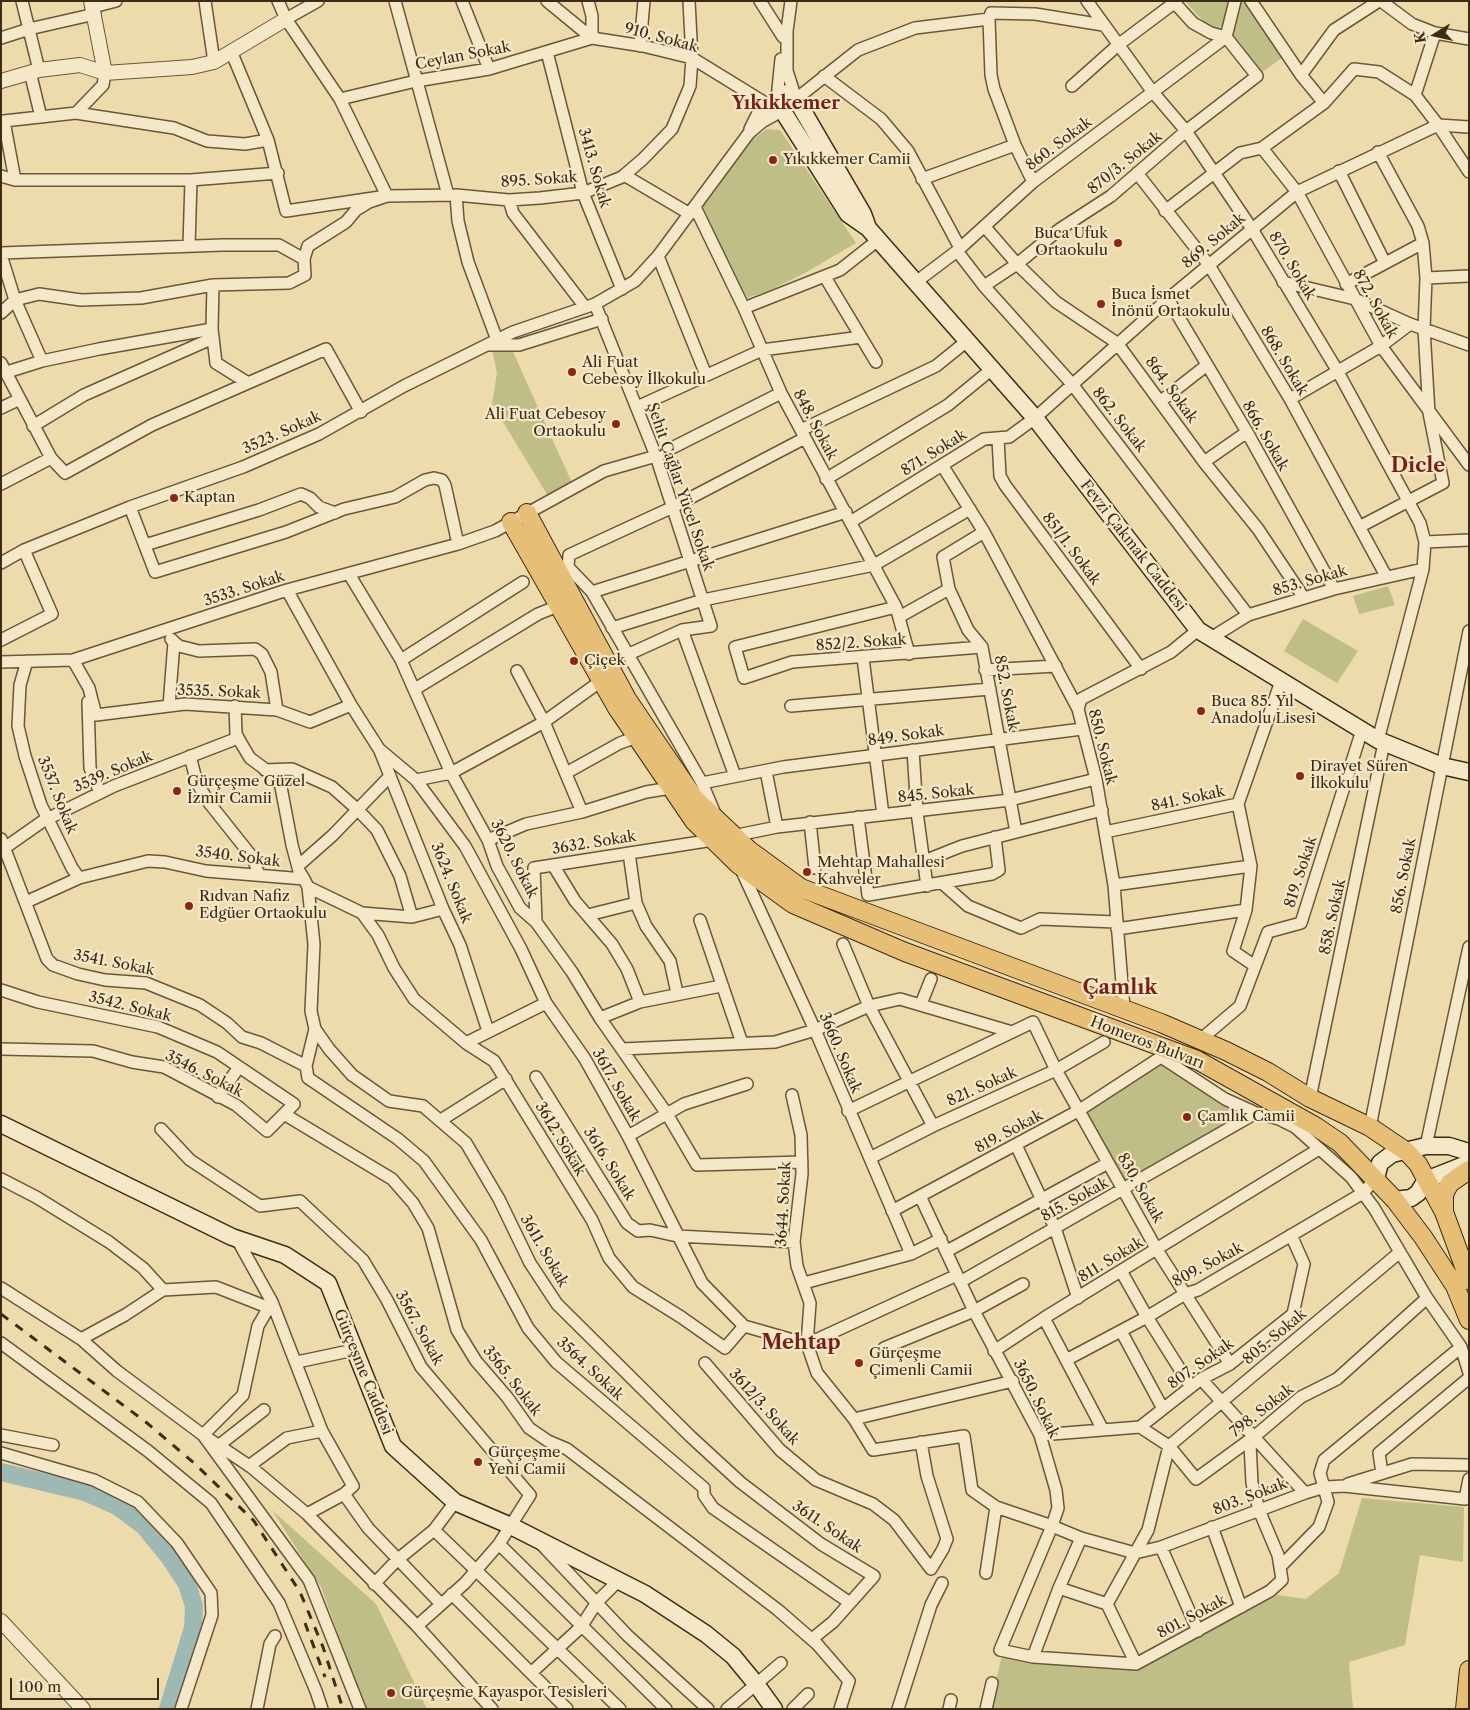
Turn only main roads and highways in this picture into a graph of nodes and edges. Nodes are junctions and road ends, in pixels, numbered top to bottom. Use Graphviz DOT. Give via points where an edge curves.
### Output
graph roads {
  1 [pos="873,234"];
  2 [pos="527,513"];
  3 [pos="511,522"];
  4 [pos="1469,772"];
  5 [pos="1138,1038"];
  6 [pos="1161,1057"];
  7 [pos="1271,1100"];
  8 [pos="1,1124"];
  9 [pos="1295,1127"];
  10 [pos="1407,1152"];
  11 [pos="1469,1152"];
  12 [pos="1469,1163"];
  13 [pos="1469,1170"];
  14 [pos="1376,1178"];
  15 [pos="1426,1180"];
  16 [pos="1395,1200"];
  17 [pos="1444,1212"];
  18 [pos="1454,1240"];
  19 [pos="1469,1266"];
  20 [pos="1469,1280"];
  21 [pos="1469,1320"];
  22 [pos="1469,1670"];
  23 [pos="774,1709"];
  24 [pos="1465,1709"];
  1 -- 1 [label="main road, Fevzi Çakmak Caddesi" via="796,98 785,93 777,106 848,214"];
  1 -- 4 [label="main road, Fevzi Çakmak Caddesi" via="1035,418 1205,634 1381,742 1442,766"];
  2 -- 10 [label="main road, Homeros Bulvarı" via="627,699 695,799 749,850 801,888 1124,1008 1200,1040 1370,1127"];
  3 -- 5 [label="main road, Homeros Bulvarı" via="601,681 637,737 694,821 739,865 794,904 904,952"];
  5 -- 6 [label="main road"];
  5 -- 7 [label="main road, Homeros Bulvarı" via="1197,1060"];
  7 -- 9 [label="main road"];
  7 -- 14 [label="main road, Homeros Bulvarı" via="1340,1142"];
  8 -- 23 [label="main road, Gürçeşme Caddesi" via="237,1239 285,1256 328,1283 393,1446 455,1502 511,1526 645,1594 706,1634 733,1656"];
  10 -- 11 [label="main road" via="1426,1146 1449,1146"];
  10 -- 14 [label="main road" via="1385,1158 1380,1163"];
  10 -- 15 [label="main road"];
  12 -- 15 [label="main road"];
  13 -- 17 [label="main road" via="1450,1183 1444,1194"];
  14 -- 16 [label="main road, Homeros Bulvarı"];
  15 -- 16 [label="main road" via="1411,1198"];
  15 -- 17 [label="main road"];
  16 -- 21 [label="main road, Homeros Bulvarı" via="1455,1286"];
  17 -- 18 [label="main road"];
  18 -- 19 [label="main road"];
  18 -- 20 [label="main road"];
  22 -- 24 [label="main road"];
}
